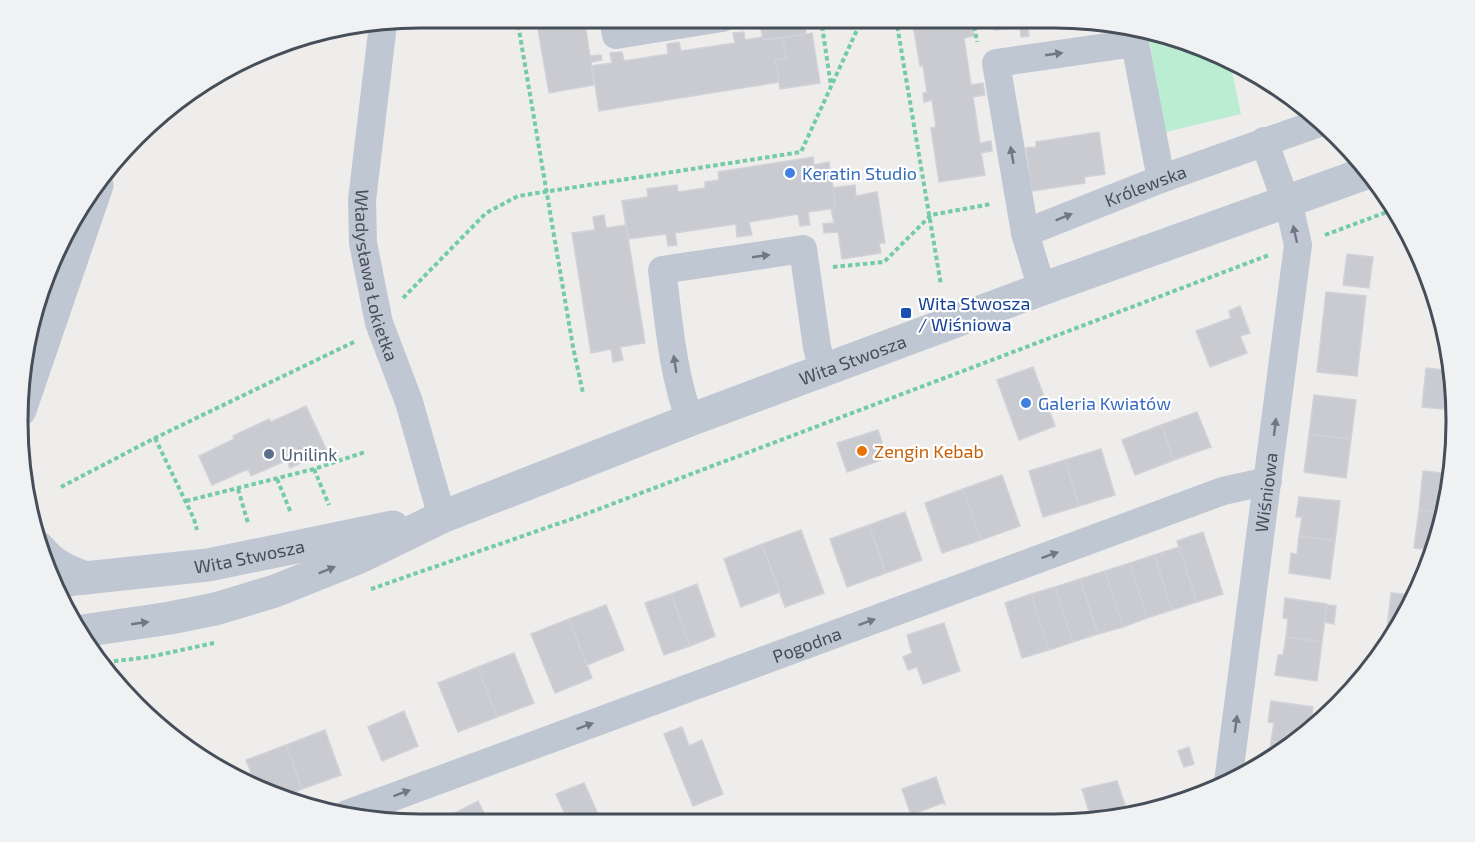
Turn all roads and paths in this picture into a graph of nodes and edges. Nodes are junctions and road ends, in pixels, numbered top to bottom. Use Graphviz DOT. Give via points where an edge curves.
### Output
graph roads {
  1 [pos="519,28"];
  2 [pos="615,28"];
  3 [pos="660,28"];
  4 [pos="822,28"];
  5 [pos="858,28"];
  6 [pos="898,28"];
  7 [pos="382,31"];
  8 [pos="831,87"];
  9 [pos="1312,125"];
  10 [pos="1264,141"];
  11 [pos="1360,175"];
  12 [pos="1161,179"];
  13 [pos="546,191"];
  14 [pos="1019,199"];
  15 [pos="1286,202"];
  16 [pos="1386,212"];
  17 [pos="931,215"];
  18 [pos="86,217"];
  19 [pos="1025,233"];
  20 [pos="1298,245"];
  21 [pos="806,270"];
  22 [pos="941,285"];
  23 [pos="1042,289"];
  24 [pos="380,323"];
  25 [pos="823,370"];
  26 [pos="31,378"];
  27 [pos="583,393"];
  28 [pos="690,420"];
  29 [pos="155,438"];
  30 [pos="365,452"];
  31 [pos="314,469"];
  32 [pos="277,479"];
  33 [pos="1268,482"];
  34 [pos="61,487"];
  35 [pos="238,489"];
  36 [pos="186,501"];
  37 [pos="330,505"];
  38 [pos="291,513"];
  39 [pos="442,517"];
  40 [pos="248,523"];
  41 [pos="197,530"];
  42 [pos="56,565"];
  43 [pos="71,580"];
  44 [pos="360,592"];
  45 [pos="89,630"];
  46 [pos="219,641"];
  47 [pos="111,662"];
  48 [pos="1229,772"];
  49 [pos="361,809"];
  1 -- 13 [label="path"];
  2 -- 3 [label="street" via="616,35"];
  4 -- 8 [label="path"];
  5 -- 8 [label="path"];
  6 -- 17 [label="path"];
  7 -- 24 [label="street, Władysława Łokietka" via="362,200 363,243"];
  8 -- 13 [label="path" via="801,152"];
  9 -- 10 [label="street, Królewska"];
  10 -- 12 [label="street, Królewska"];
  10 -- 15 [label="street, Wiśniowa"];
  11 -- 15 [label="street, Wita Stwosza"];
  14 -- 12 [label="street, one-way" via="996,63 1135,43"];
  19 -- 12 [label="street, Królewska, one-way"];
  13 -- 24 [label="path" via="518,196 486,213"];
  13 -- 27 [label="path"];
  14 -- 17 [label="path"];
  14 -- 19 [label="street"];
  20 -- 15 [label="street, Wiśniowa, one-way"];
  15 -- 23 [label="street, Wita Stwosza"];
  16 -- 20 [label="path"];
  17 -- 21 [label="path" via="884,262"];
  17 -- 22 [label="path"];
  18 -- 26 [label="street"];
  19 -- 23 [label="street"];
  33 -- 20 [label="street, Wiśniowa, one-way"];
  20 -- 44 [label="path" via="583,515"];
  21 -- 25 [label="street"];
  28 -- 21 [label="street, one-way" via="675,369 662,270 803,249"];
  23 -- 25 [label="street, Wita Stwosza"];
  24 -- 29 [label="path" via="366,337"];
  24 -- 39 [label="street, Władysława Łokietka" via="409,402"];
  25 -- 28 [label="street, Wita Stwosza"];
  28 -- 39 [label="street, Wita Stwosza"];
  29 -- 34 [label="path"];
  29 -- 36 [label="path"];
  30 -- 31 [label="path"];
  31 -- 32 [label="path"];
  31 -- 37 [label="path"];
  32 -- 35 [label="path"];
  32 -- 38 [label="path"];
  48 -- 33 [label="street, Wiśniowa, one-way"];
  49 -- 33 [label="street, Pogodna, one-way" via="1223,491"];
  35 -- 36 [label="path"];
  35 -- 40 [label="path"];
  36 -- 41 [label="path"];
  39 -- 43 [label="street, Wita Stwosza" via="208,565"];
  45 -- 39 [label="street, Wita Stwosza, one-way" via="182,616 275,591 360,557"];
  42 -- 43 [label="street"];
  46 -- 47 [label="path"];
}
